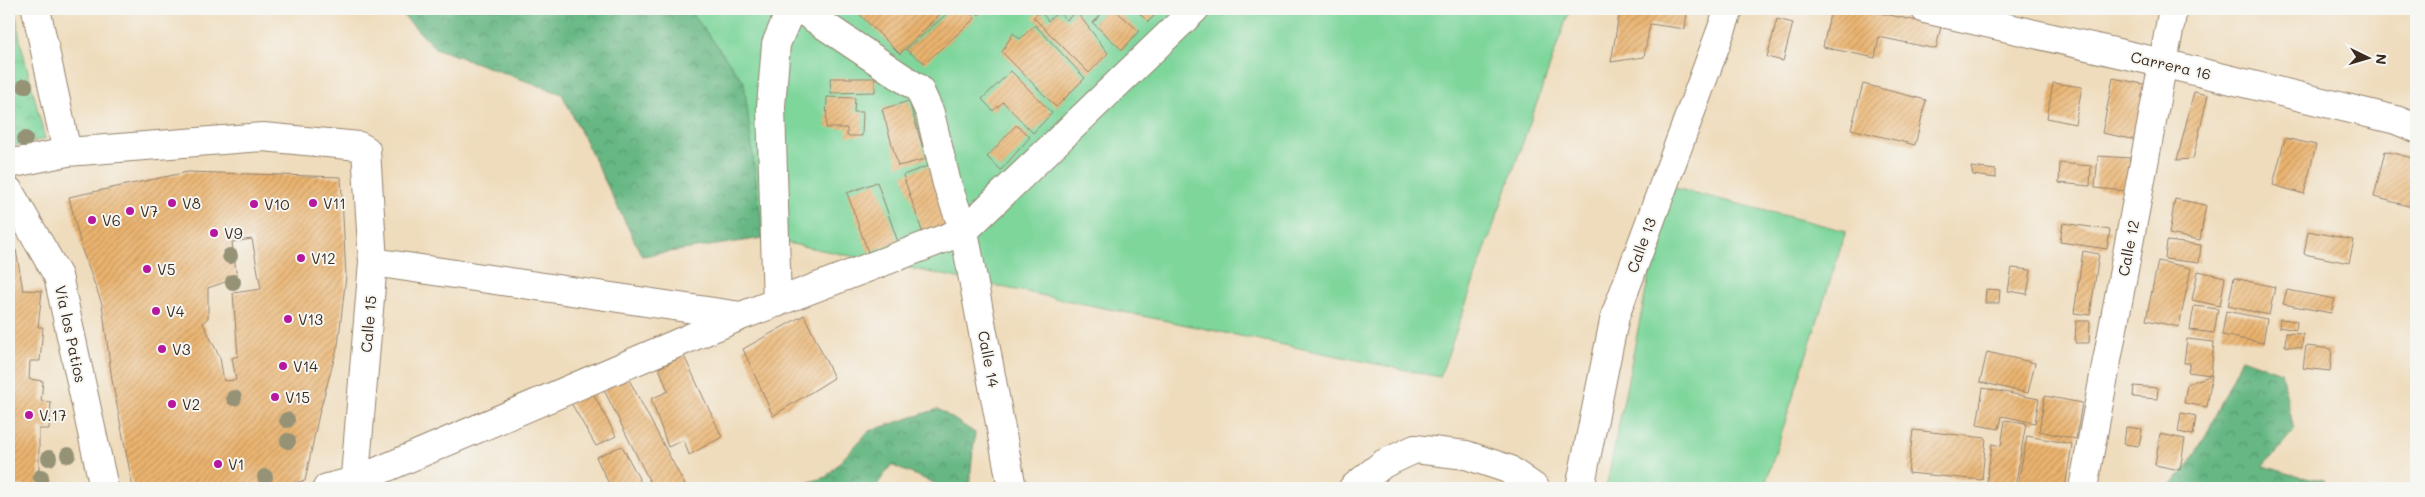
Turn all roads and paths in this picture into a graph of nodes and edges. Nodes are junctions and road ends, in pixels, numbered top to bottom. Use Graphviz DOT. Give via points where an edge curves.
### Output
graph roads {
  1 [pos="36,9"];
  2 [pos="791,9"];
  3 [pos="800,9"];
  4 [pos="1195,9"];
  5 [pos="1729,9"];
  6 [pos="1925,9"];
  7 [pos="2173,9"];
  8 [pos="2162,63"];
  9 [pos="2416,128"];
  10 [pos="67,152"];
  11 [pos="9,164"];
  12 [pos="9,191"];
  13 [pos="964,231"];
  14 [pos="373,262"];
  15 [pos="776,303"];
  16 [pos="741,316"];
  17 [pos="355,485"];
  18 [pos="104,488"];
  19 [pos="327,488"];
  20 [pos="1012,488"];
  21 [pos="1353,488"];
  22 [pos="1536,488"];
  23 [pos="1580,488"];
  24 [pos="2083,488"];
  1 -- 10 [label="street"];
  2 -- 15 [label="street" via="776,44 771,107"];
  3 -- 13 [label="street, Calle 14" via="919,89 930,113 947,184"];
  4 -- 13 [label="street"];
  5 -- 23 [label="street, Calle 13" via="1615,316"];
  6 -- 8 [label="street, Carrera 16"];
  7 -- 8 [label="street, Calle 12"];
  8 -- 9 [label="street, Carrera 16" via="2396,120"];
  8 -- 24 [label="street, Calle 12"];
  10 -- 11 [label="street"];
  10 -- 14 [label="street, Calle 15" via="264,137 359,146 366,150 368,159"];
  12 -- 18 [label="street, Vía los Patios" via="58,276"];
  13 -- 15 [label="street"];
  13 -- 20 [label="street, Calle 14"];
  14 -- 16 [label="street"];
  14 -- 17 [label="street, Calle 15"];
  15 -- 16 [label="street"];
  16 -- 17 [label="street"];
  17 -- 19 [label="street"];
  21 -- 22 [label="street" via="1383,464 1416,449 1466,455 1508,469"];
}
